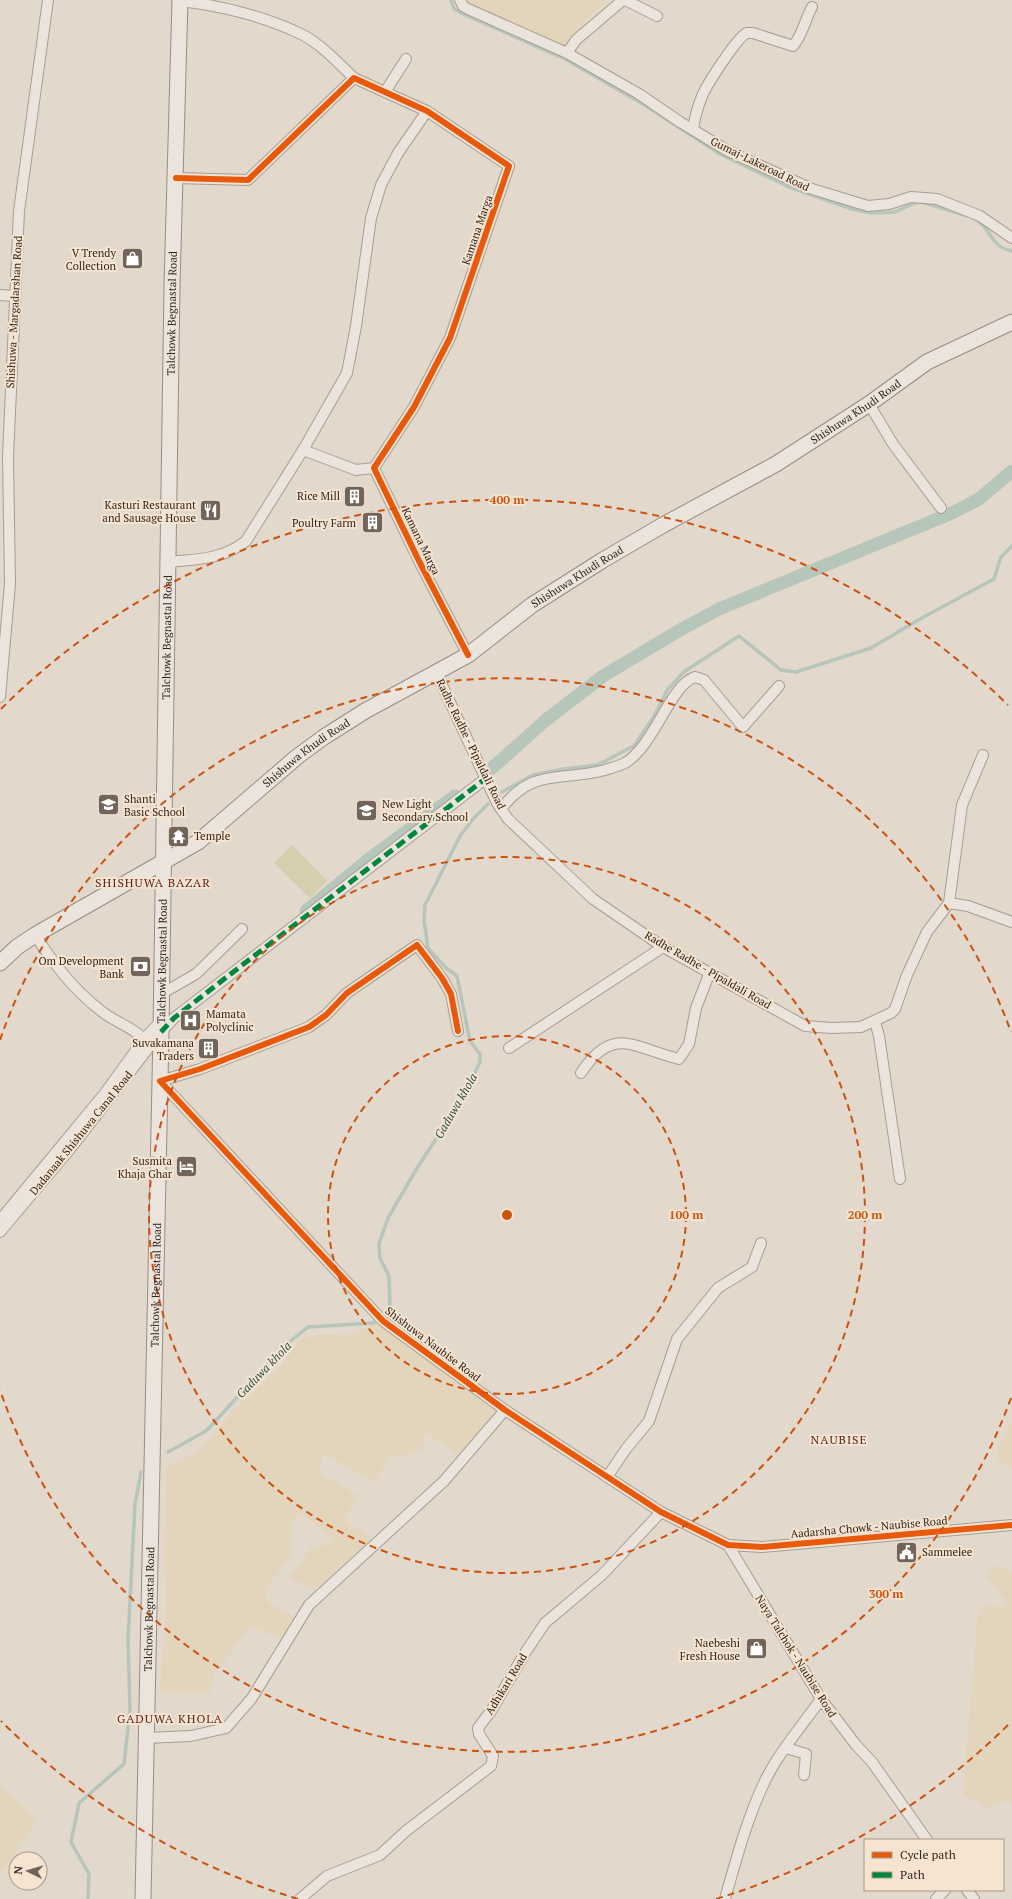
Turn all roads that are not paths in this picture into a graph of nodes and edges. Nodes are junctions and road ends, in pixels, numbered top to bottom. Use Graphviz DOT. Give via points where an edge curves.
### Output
graph roads {
  1 [pos="48,0"];
  2 [pos="460,0"];
  3 [pos="624,0"];
  4 [pos="180,1"];
  5 [pos="812,7"];
  6 [pos="658,16"];
  7 [pos="567,53"];
  8 [pos="406,60"];
  9 [pos="354,78"];
  10 [pos="385,92"];
  11 [pos="427,110"];
  12 [pos="693,130"];
  13 [pos="176,178"];
  14 [pos="1012,238"];
  15 [pos="0,295"];
  16 [pos="14,296"];
  17 [pos="1012,322"];
  18 [pos="869,404"];
  19 [pos="303,450"];
  20 [pos="374,468"];
  21 [pos="941,508"];
  22 [pos="168,562"];
  23 [pos="468,654"];
  24 [pos="436,672"];
  25 [pos="779,686"];
  26 [pos="0,697"];
  27 [pos="983,755"];
  28 [pos="485,779"];
  29 [pos="501,809"];
  30 [pos="163,861"];
  31 [pos="949,903"];
  32 [pos="1012,922"];
  33 [pos="242,929"];
  34 [pos="35,935"];
  35 [pos="663,947"];
  36 [pos="0,963"];
  37 [pos="710,972"];
  38 [pos="161,994"];
  39 [pos="875,1022"];
  40 [pos="161,1026"];
  41 [pos="458,1031"];
  42 [pos="144,1039"];
  43 [pos="509,1048"];
  44 [pos="581,1073"];
  45 [pos="160,1081"];
  46 [pos="900,1179"];
  47 [pos="0,1220"];
  48 [pos="0,1232"];
  49 [pos="761,1243"];
  50 [pos="505,1410"];
  51 [pos="608,1477"];
  52 [pos="661,1512"];
  53 [pos="1012,1525"];
  54 [pos="728,1545"];
  55 [pos="821,1700"];
  56 [pos="145,1738"];
  57 [pos="786,1748"];
  58 [pos="804,1774"];
  59 [pos="926,1839"];
  60 [pos="944,1891"];
  61 [pos="968,1891"];
  62 [pos="143,1899"];
  63 [pos="300,1899"];
  64 [pos="725,1899"];
  65 [pos="936,1899"];
  66 [pos="974,1899"];
  1 -- 16 [label="street, Shishuwa - Margadarshan Road" via="19,211"];
  2 -- 7 [label="street, Gumaj-Lakeroad Road" via="468,9"];
  3 -- 6 [label="street"];
  3 -- 7 [label="street" via="576,40"];
  4 -- 9 [label="street, Kamana Marga" via="205,4 252,16 304,35"];
  4 -- 13 [label="main road, Talchowk Begnastal Road"];
  5 -- 12 [label="street" via="793,46 753,33 743,36 703,93 696,111"];
  7 -- 12 [label="street, Gumaj-Lakeroad Road" via="639,94"];
  8 -- 10 [label="street"];
  9 -- 10 [label="street, Kamana Marga"];
  9 -- 13 [label="street" via="248,180"];
  10 -- 11 [label="street, Kamana Marga"];
  11 -- 19 [label="street" via="381,184 370,218 356,326 347,373"];
  11 -- 20 [label="street, Kamana Marga" via="509,166 450,338 414,407"];
  12 -- 14 [label="street, Gumaj-Lakeroad Road" via="728,151 812,189 856,204 889,204 911,197 937,199 980,216"];
  13 -- 22 [label="main road, Talchowk Begnastal Road"];
  15 -- 16 [label="street"];
  16 -- 26 [label="street, Shishuwa - Margadarshan Road" via="8,458 10,584"];
  17 -- 18 [label="main road, Shishuwa Khudi Road" via="927,362"];
  18 -- 21 [label="street" via="893,444"];
  18 -- 23 [label="main road, Shishuwa Khudi Road" via="776,464 603,560 532,605"];
  19 -- 20 [label="street" via="356,470"];
  19 -- 22 [label="street" via="246,541 218,557"];
  20 -- 23 [label="street, Kamana Marga"];
  22 -- 30 [label="main road, Talchowk Begnastal Road"];
  23 -- 24 [label="main road, Shishuwa Khudi Road"];
  24 -- 28 [label="street, Radhe Radhe - Pipaldali Road"];
  24 -- 30 [label="main road, Shishuwa Khudi Road" via="324,737 298,756 198,842"];
  25 -- 29 [label="street" via="743,727 704,680 695,677 690,679 673,698 647,741 625,763 586,775 558,775 529,783"];
  27 -- 31 [label="street" via="962,805"];
  28 -- 29 [label="street, Radhe Radhe - Pipaldali Road"];
  28 -- 40 [label="street"];
  29 -- 35 [label="street, Radhe Radhe - Pipaldali Road" via="593,899"];
  30 -- 34 [label="main road, Shishuwa Khudi Road"];
  30 -- 38 [label="main road, Talchowk Begnastal Road"];
  31 -- 32 [label="street" via="968,906"];
  31 -- 39 [label="street, Radhe Radhe - Pipaldali Road" via="927,932 895,1009"];
  33 -- 38 [label="street" via="196,974"];
  34 -- 36 [label="main road, Shishuwa Khudi Road"];
  34 -- 42 [label="street" via="59,971 79,992 100,1011 137,1032"];
  35 -- 37 [label="street, Radhe Radhe - Pipaldali Road"];
  35 -- 43 [label="street"];
  37 -- 39 [label="street, Radhe Radhe - Pipaldali Road" via="805,1026 861,1027"];
  37 -- 44 [label="street" via="696,1008 688,1044 679,1059 622,1042 608,1046 592,1057"];
  38 -- 40 [label="main road, Talchowk Begnastal Road"];
  39 -- 46 [label="street"];
  40 -- 42 [label="street"];
  40 -- 45 [label="main road, Talchowk Begnastal Road"];
  40 -- 48 [label="street, Dadanaak Shishuwa Canal Road" via="70,1149"];
  41 -- 45 [label="street" via="451,994 417,945 347,993 326,1015 308,1027 200,1069"];
  42 -- 47 [label="street" via="91,1110"];
  45 -- 50 [label="street, Shishuwa Naubise Road" via="383,1321"];
  45 -- 56 [label="main road, Talchowk Begnastal Road"];
  49 -- 51 [label="street" via="752,1267 718,1288 677,1339 649,1421 626,1449"];
  50 -- 51 [label="street, Shishuwa Naubise Road"];
  50 -- 56 [label="street" via="444,1481 309,1605 252,1698 226,1728 191,1736"];
  51 -- 52 [label="street, Shishuwa Naubise Road"];
  52 -- 54 [label="street, Shishuwa Naubise Road"];
  52 -- 63 [label="street, Adhikari Road" via="602,1574 545,1623 528,1648 491,1711 478,1728 493,1756 491,1766 406,1831 380,1855 328,1876"];
  53 -- 54 [label="street, Aadarsha Chowk - Naubise Road" via="762,1548"];
  54 -- 55 [label="street, Naya Talchok - Naubise Road"];
  55 -- 57 [label="street"];
  55 -- 59 [label="street, Naya Talchok - Naubise Road" via="872,1762"];
  56 -- 62 [label="main road, Talchowk Begnastal Road"];
  57 -- 58 [label="street" via="806,1754"];
  57 -- 64 [label="street" via="764,1782"];
  60 -- 65 [label="street"];
  61 -- 66 [label="street"];
}
